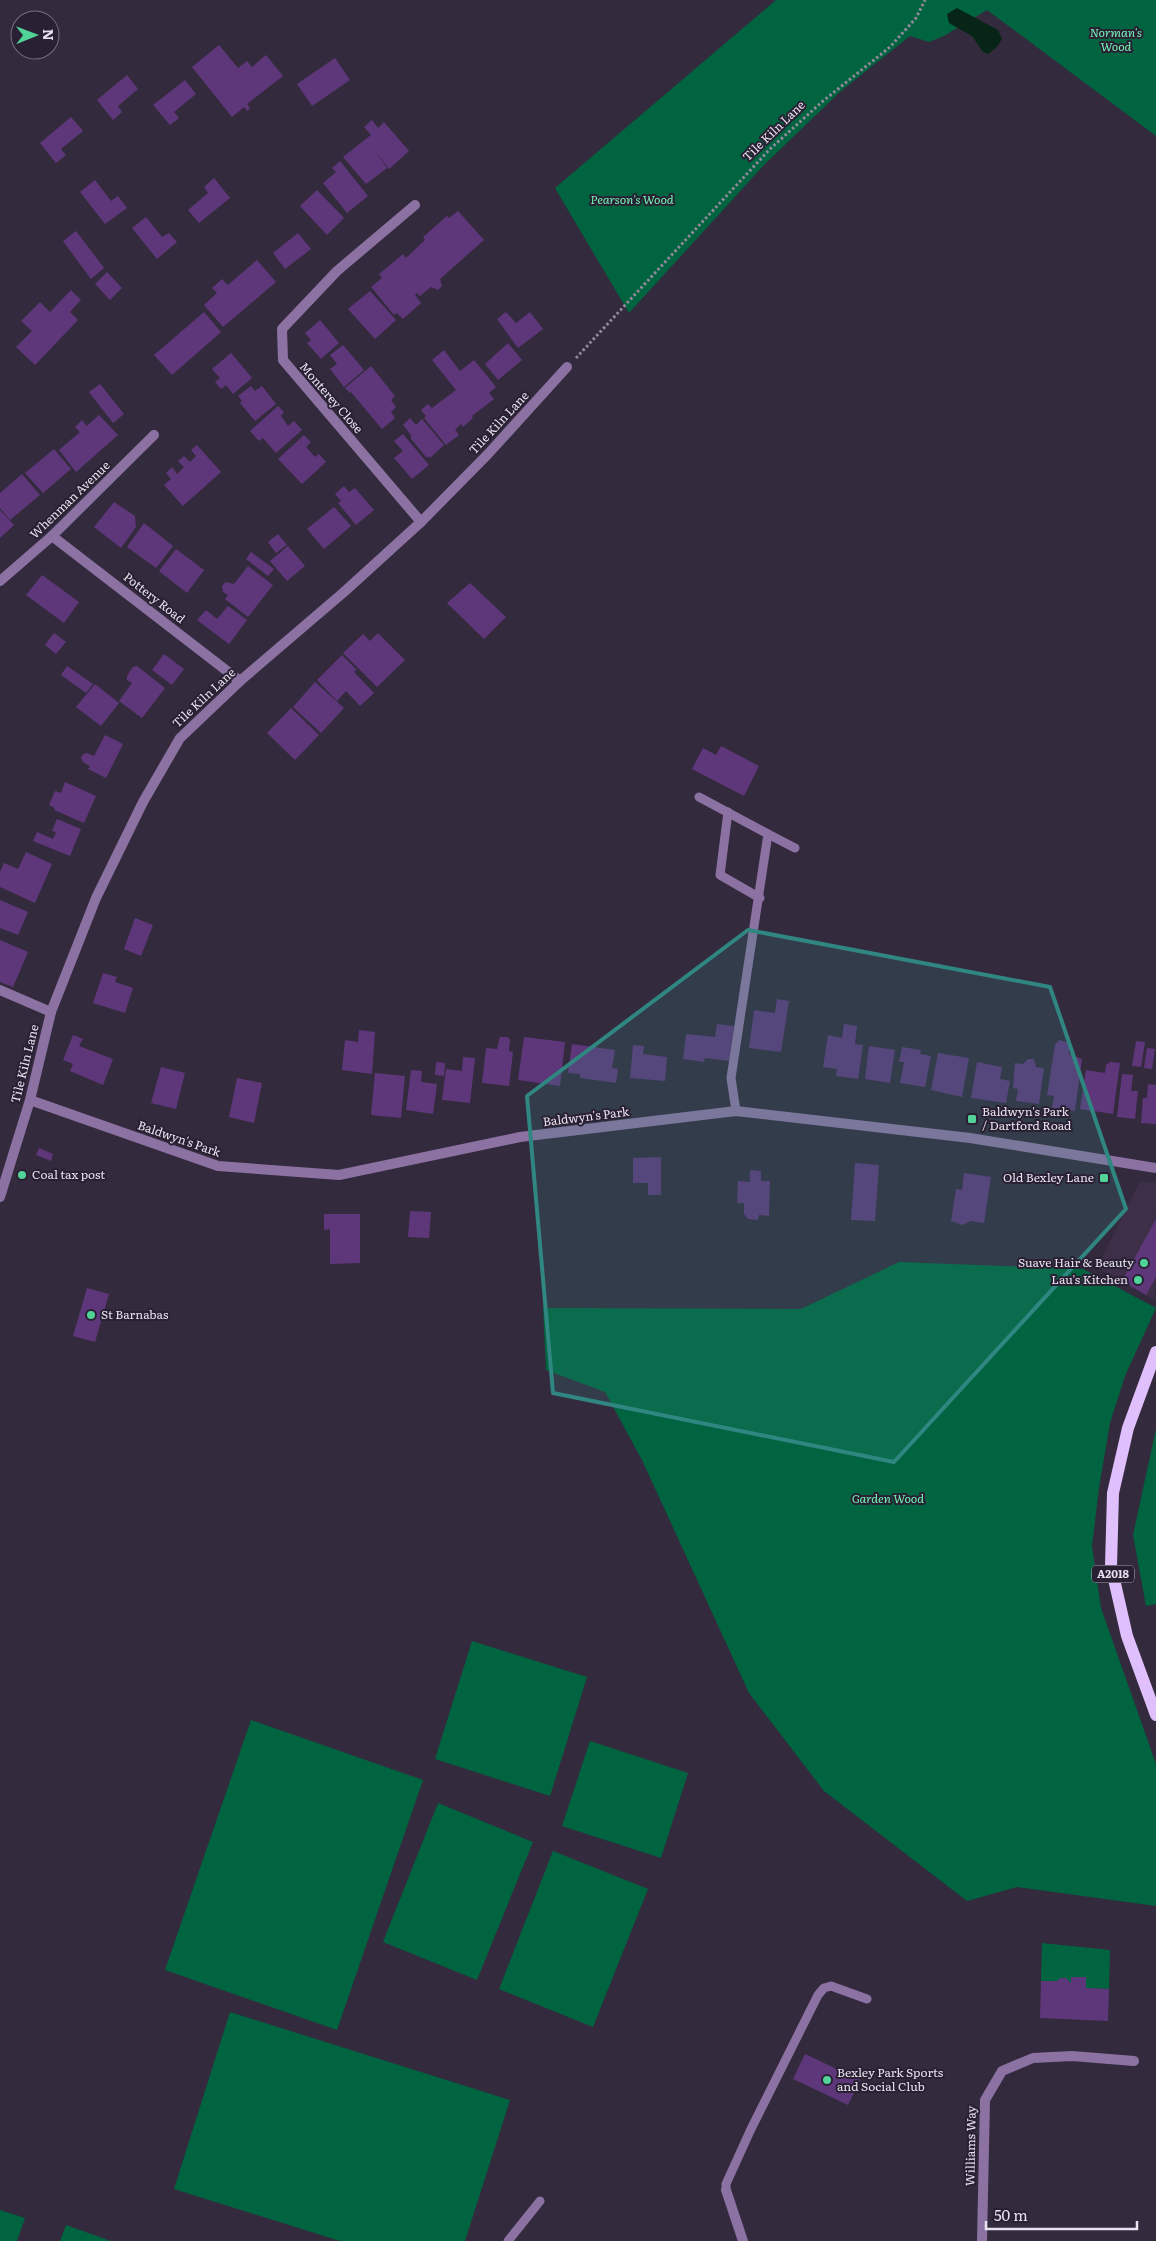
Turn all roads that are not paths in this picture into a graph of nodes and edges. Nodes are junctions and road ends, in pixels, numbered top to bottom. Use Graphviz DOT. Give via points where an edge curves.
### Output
graph roads {
  1 [pos="415,205"];
  2 [pos="567,367"];
  3 [pos="154,436"];
  4 [pos="421,522"];
  5 [pos="52,536"];
  6 [pos="0,580"];
  7 [pos="240,681"];
  8 [pos="699,797"];
  9 [pos="728,812"];
  10 [pos="768,834"];
  11 [pos="795,848"];
  12 [pos="760,898"];
  13 [pos="0,990"];
  14 [pos="51,1012"];
  15 [pos="30,1100"];
  16 [pos="736,1112"];
  17 [pos="1156,1168"];
  18 [pos="0,1197"];
  19 [pos="1156,1352"];
  20 [pos="1156,1714"];
  21 [pos="867,1999"];
  22 [pos="1134,2061"];
  23 [pos="726,2190"];
  24 [pos="540,2201"];
  25 [pos="508,2241"];
  26 [pos="743,2241"];
  27 [pos="982,2241"];
  1 -- 4 [label="street, Monterey Close" via="337,271 282,330 283,360"];
  2 -- 4 [label="street, Tile Kiln Lane"];
  3 -- 5 [label="street, Whenman Avenue"];
  4 -- 7 [label="street, Tile Kiln Lane"];
  5 -- 6 [label="street, Whenman Avenue"];
  5 -- 7 [label="street, Pottery Road"];
  7 -- 14 [label="street, Tile Kiln Lane" via="180,738 143,802 96,898"];
  8 -- 9 [label="lane"];
  9 -- 10 [label="lane"];
  9 -- 12 [label="lane" via="720,875"];
  10 -- 11 [label="lane"];
  10 -- 12 [label="lane"];
  12 -- 16 [label="lane" via="731,1078"];
  13 -- 14 [label="street"];
  14 -- 15 [label="street, Tile Kiln Lane"];
  15 -- 16 [label="street, Baldwyn's Park" via="218,1166 340,1175 520,1137"];
  15 -- 18 [label="street, Tile Kiln Lane"];
  16 -- 17 [label="street, Baldwyn's Park" via="970,1138"];
  19 -- 20 [label="main road, A2018" via="1128,1428 1113,1493 1111,1566 1127,1636"];
  21 -- 23 [label="lane" via="831,1986 818,1995 751,2129"];
  22 -- 27 [label="street, Williams Way" via="1072,2056 1032,2058 1002,2071 985,2100"];
  23 -- 26 [label="street"];
  24 -- 25 [label="lane"];
}
